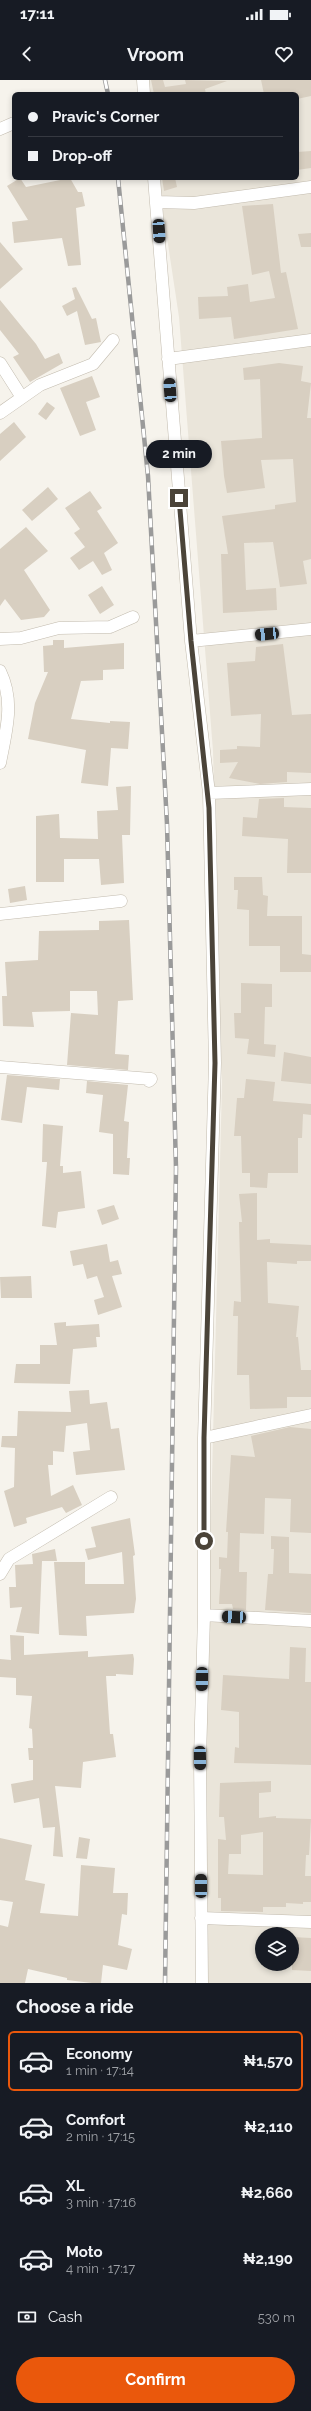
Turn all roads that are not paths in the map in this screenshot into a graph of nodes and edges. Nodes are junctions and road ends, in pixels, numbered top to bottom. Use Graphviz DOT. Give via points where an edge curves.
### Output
graph roads {
  1 [pos="143,80"];
  2 [pos="144,92"];
  3 [pos="12,125"];
  4 [pos="0,129"];
  5 [pos="154,180"];
  6 [pos="311,187"];
  7 [pos="157,202"];
  8 [pos="113,340"];
  9 [pos="311,340"];
  10 [pos="168,359"];
  11 [pos="0,363"];
  12 [pos="21,396"];
  13 [pos="0,412"];
  14 [pos="133,618"];
  15 [pos="311,630"];
  16 [pos="0,639"];
  17 [pos="191,641"];
  18 [pos="0,671"];
  19 [pos="0,763"];
  20 [pos="311,789"];
  21 [pos="209,793"];
  22 [pos="121,901"];
  23 [pos="0,914"];
  24 [pos="0,1067"];
  25 [pos="149,1081"];
  26 [pos="311,1415"];
  27 [pos="204,1438"];
  28 [pos="111,1498"];
  29 [pos="0,1574"];
  30 [pos="204,1615"];
  31 [pos="311,1621"];
  32 [pos="201,1918"];
  33 [pos="311,1922"];
  34 [pos="202,1983"];
  1 -- 2 [label="street"];
  3 -- 4 [label="street"];
  5 -- 7 [label="street"];
  6 -- 7 [label="street" via="194,203"];
  7 -- 10 [label="street"];
  8 -- 12 [label="street" via="93,364 40,385"];
  9 -- 10 [label="street"];
  10 -- 17 [label="street"];
  11 -- 12 [label="street"];
  12 -- 13 [label="street"];
  14 -- 16 [label="street" via="110,627 59,628 21,638"];
  15 -- 17 [label="street"];
  17 -- 21 [label="street"];
  18 -- 19 [label="street" via="9,698 10,711"];
  20 -- 21 [label="street"];
  21 -- 27 [label="street" via="215,1063"];
  22 -- 23 [label="street"];
  24 -- 25 [label="street" via="151,1079"];
  26 -- 27 [label="street"];
  27 -- 30 [label="street"];
  28 -- 29 [label="street" via="9,1560"];
  30 -- 31 [label="street"];
  30 -- 32 [label="street" via="200,1758"];
  32 -- 33 [label="street"];
  32 -- 34 [label="street"];
}
